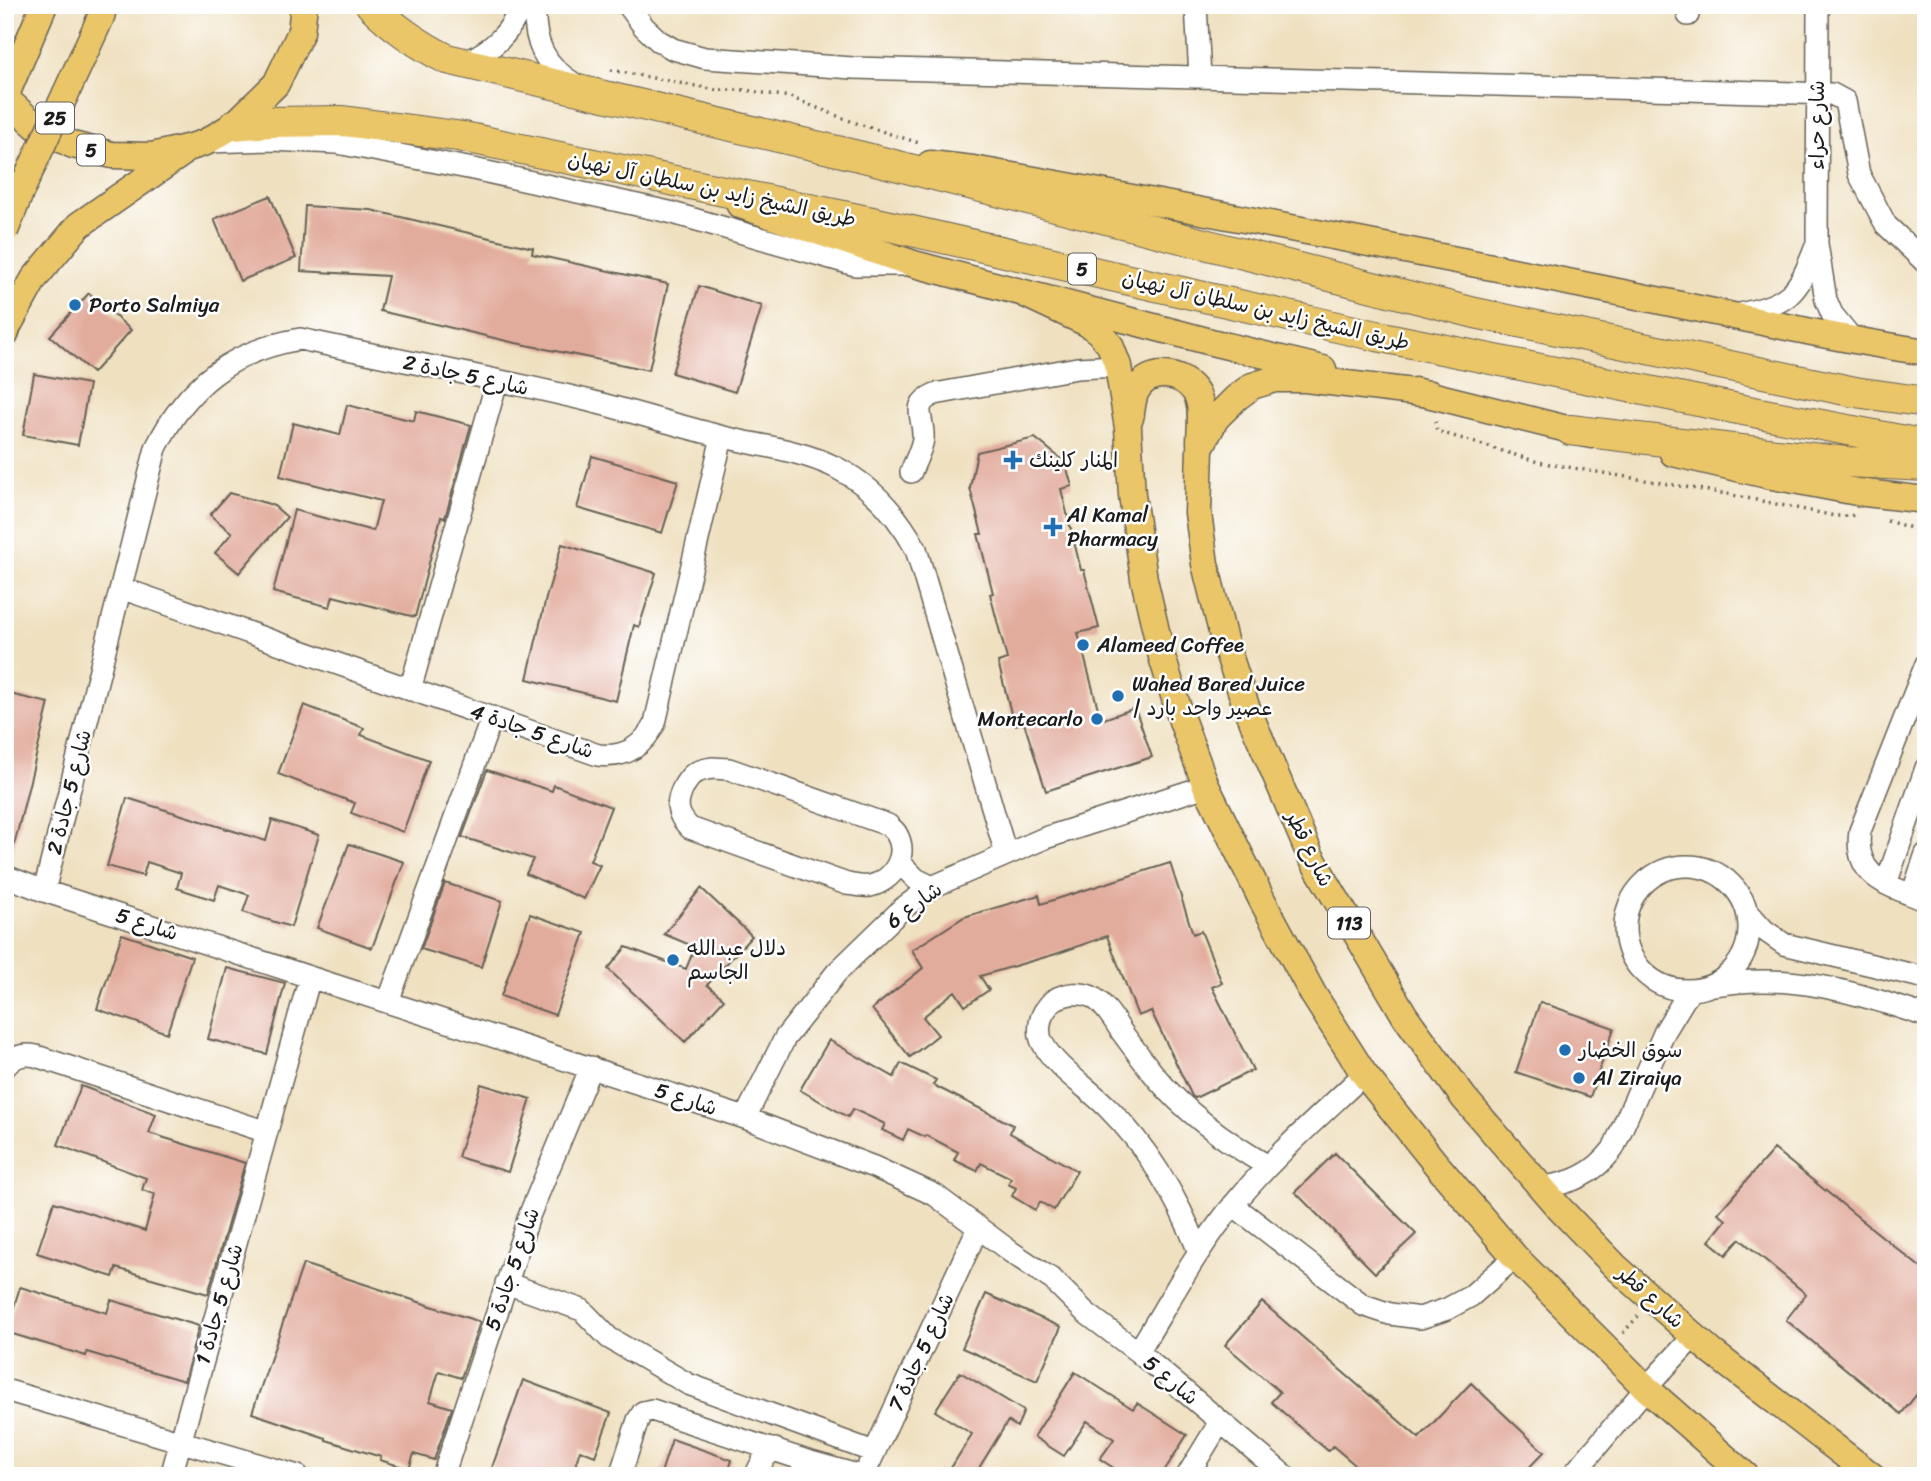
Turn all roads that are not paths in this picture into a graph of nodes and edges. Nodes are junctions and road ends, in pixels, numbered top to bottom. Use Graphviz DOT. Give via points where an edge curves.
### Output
graph roads {
  1 [pos="44,5"];
  2 [pos="104,5"];
  3 [pos="304,5"];
  4 [pos="371,5"];
  5 [pos="521,5"];
  6 [pos="535,5"];
  7 [pos="628,5"];
  8 [pos="1196,5"];
  9 [pos="1818,5"];
  10 [pos="464,63"];
  11 [pos="1200,77"];
  12 [pos="583,90"];
  13 [pos="1817,94"];
  14 [pos="5,97"];
  15 [pos="234,125"];
  16 [pos="199,144"];
  17 [pos="863,158"];
  18 [pos="655,177"];
  19 [pos="5,231"];
  20 [pos="1817,244"];
  21 [pos="1926,263"];
  22 [pos="914,264"];
  23 [pos="1023,292"];
  24 [pos="1736,315"];
  25 [pos="5,335"];
  26 [pos="1854,341"];
  27 [pos="1926,352"];
  28 [pos="1118,366"];
  29 [pos="497,381"];
  30 [pos="1430,394"];
  31 [pos="1926,402"];
  32 [pos="1128,428"];
  33 [pos="1570,430"];
  34 [pos="722,437"];
  35 [pos="1926,445"];
  36 [pos="1200,448"];
  37 [pos="1926,466"];
  38 [pos="911,472"];
  39 [pos="1926,500"];
  40 [pos="121,588"];
  41 [pos="1926,664"];
  42 [pos="410,690"];
  43 [pos="492,717"];
  44 [pos="1926,768"];
  45 [pos="1206,786"];
  46 [pos="1006,854"];
  47 [pos="1926,854"];
  48 [pos="893,871"];
  49 [pos="5,876"];
  50 [pos="1886,884"];
  51 [pos="932,887"];
  52 [pos="44,891"];
  53 [pos="1919,898"];
  54 [pos="903,908"];
  55 [pos="1747,911"];
  56 [pos="310,977"];
  57 [pos="1926,978"];
  58 [pos="1654,980"];
  59 [pos="1698,988"];
  60 [pos="388,1002"];
  61 [pos="1926,1016"];
  62 [pos="1665,1031"];
  63 [pos="5,1067"];
  64 [pos="591,1067"];
  65 [pos="1364,1074"];
  66 [pos="745,1118"];
  67 [pos="267,1132"];
  68 [pos="1268,1166"];
  69 [pos="1541,1187"];
  70 [pos="1233,1205"];
  71 [pos="978,1228"];
  72 [pos="1199,1252"];
  73 [pos="1515,1257"];
  74 [pos="506,1283"];
  75 [pos="1694,1336"];
  76 [pos="1138,1352"];
  77 [pos="1646,1388"];
  78 [pos="5,1390"];
  79 [pos="1220,1422"];
  80 [pos="181,1441"];
  81 [pos="775,1450"];
  82 [pos="874,1452"];
  83 [pos="804,1468"];
  84 [pos="171,1476"];
  85 [pos="298,1476"];
  86 [pos="443,1476"];
  87 [pos="620,1476"];
  88 [pos="755,1476"];
  89 [pos="862,1476"];
  90 [pos="1187,1476"];
  91 [pos="1285,1476"];
  92 [pos="1572,1476"];
  93 [pos="1746,1476"];
  94 [pos="1872,1476"];
  1 -- 14 [label="main road, 25"];
  2 -- 19 [label="main road, 25, bridge"];
  3 -- 15 [label="main road, 5" via="301,32 276,84"];
  4 -- 10 [label="highway" via="430,51"];
  5 -- 10 [label="street" via="507,33"];
  6 -- 12 [label="street" via="541,52"];
  7 -- 11 [label="street" via="659,41 705,58 853,68"];
  8 -- 11 [label="street"];
  9 -- 13 [label="street, شارع حراء"];
  10 -- 12 [label="highway"];
  11 -- 13 [label="street"];
  12 -- 17 [label="highway"];
  13 -- 20 [label="street, شارع حراء"];
  13 -- 21 [label="street" via="1832,94 1845,102 1859,174 1886,225"];
  14 -- 16 [label="main road, 5" via="37,127 73,145 112,155 152,156"];
  15 -- 16 [label="main road, 5"];
  15 -- 18 [label="highway, طريق الشيخ زايد بن سلطان آل نهيان / 5" via="343,121 464,137"];
  16 -- 22 [label="street" via="337,143 669,212 855,265"];
  16 -- 25 [label="main road" via="79,225 34,279"];
  17 -- 24 [label="main road" via="987,171"];
  17 -- 31 [label="highway" via="1475,313"];
  18 -- 22 [label="main road"];
  18 -- 35 [label="highway, طريق الشيخ زايد بن سلطان آل نهيان / 5" via="1377,336"];
  20 -- 24 [label="street, شارع حراء" via="1798,287 1787,298"];
  20 -- 26 [label="street, شارع حراء" via="1826,300"];
  22 -- 23 [label="main road"];
  23 -- 28 [label="main road" via="1099,332"];
  23 -- 30 [label="main road"];
  24 -- 26 [label="main road"];
  26 -- 27 [label="main road"];
  28 -- 32 [label="main road"];
  28 -- 38 [label="street" via="1077,368 925,398 920,407 923,436"];
  29 -- 34 [label="street, شارع 5 جادة 2"];
  29 -- 40 [label="street, شارع 5 جادة 2" via="300,339 241,357 207,379 165,428 156,447"];
  29 -- 42 [label="street"];
  30 -- 33 [label="main road"];
  30 -- 36 [label="main road, شارع قطر / 113" via="1275,379 1252,386 1237,398 1216,418"];
  32 -- 36 [label="main road" via="1141,384 1161,374 1173,376 1196,394"];
  32 -- 45 [label="main road" via="1144,579 1162,657"];
  33 -- 37 [label="highway" via="1846,463"];
  33 -- 39 [label="main road" via="1780,477"];
  34 -- 43 [label="street, شارع 5 جادة 4" via="655,723 645,740 619,755 598,755"];
  34 -- 46 [label="street, شارع 5 جادة 2" via="808,456 835,467 871,491 900,522 922,564"];
  36 -- 69 [label="main road, شارع قطر / 113" via="1198,513 1224,640 1246,706 1310,855 1405,1016 1464,1098"];
  40 -- 42 [label="street, شارع 5 جادة 4"];
  40 -- 52 [label="street, شارع 5 جادة 2"];
  41 -- 50 [label="street" via="1860,831 1864,864"];
  42 -- 43 [label="street, شارع 5 جادة 4"];
  43 -- 60 [label="street"];
  44 -- 50 [label="street"];
  45 -- 46 [label="street, شارع 6"];
  45 -- 65 [label="main road" via="1262,900"];
  46 -- 51 [label="street, شارع 6"];
  47 -- 53 [label="street"];
  48 -- 48 [label="street" via="901,849 897,834 888,825 729,769 696,772 678,798 678,811 690,828 847,884 870,886"];
  48 -- 51 [label="street"];
  48 -- 54 [label="street"];
  49 -- 52 [label="street, شارع 5"];
  50 -- 53 [label="street"];
  51 -- 54 [label="street, شارع 6"];
  52 -- 56 [label="street, شارع 5"];
  54 -- 66 [label="street, شارع 6" via="837,972 785,1038"];
  55 -- 57 [label="street" via="1784,944"];
  55 -- 58 [label="street" via="1736,890 1718,874 1696,866 1671,867 1650,878 1633,896 1625,918 1626,942 1636,964"];
  55 -- 59 [label="street" via="1749,935 1742,957 1727,975"];
  56 -- 60 [label="street, شارع 5"];
  56 -- 67 [label="street, شارع 5 جادة 1"];
  58 -- 59 [label="street" via="1671,988"];
  58 -- 62 [label="street" via="1665,1004"];
  59 -- 61 [label="street" via="1739,981 1807,983"];
  59 -- 62 [label="street"];
  60 -- 64 [label="street, شارع 5"];
  62 -- 69 [label="street" via="1606,1159 1572,1181"];
  63 -- 67 [label="street" via="16,1057 36,1056"];
  64 -- 66 [label="street, شارع 5"];
  64 -- 74 [label="street, شارع 5 جادة 5"];
  65 -- 68 [label="street"];
  65 -- 73 [label="main road"];
  66 -- 71 [label="street, شارع 5" via="935,1195"];
  67 -- 80 [label="street, شارع 5 جادة 1"];
  68 -- 70 [label="street"];
  68 -- 72 [label="street" via="1181,1104 1094,997 1073,993 1053,1000 1040,1018 1040,1039 1051,1057 1133,1134 1171,1190"];
  69 -- 75 [label="main road, شارع قطر / 113" via="1616,1267"];
  70 -- 72 [label="street"];
  70 -- 73 [label="street" via="1363,1305 1390,1314 1420,1318 1447,1309 1471,1296"];
  71 -- 76 [label="street, شارع 5" via="1053,1280 1086,1313"];
  71 -- 82 [label="street, شارع 5 جادة 7"];
  72 -- 76 [label="street"];
  73 -- 77 [label="main road"];
  74 -- 82 [label="street" via="582,1310 610,1338 688,1384"];
  74 -- 86 [label="street, شارع 5 جادة 5"];
  75 -- 77 [label="street"];
  75 -- 94 [label="main road, شارع قطر / 113"];
  76 -- 79 [label="street, شارع 5"];
  77 -- 92 [label="street"];
  77 -- 93 [label="main road"];
  78 -- 80 [label="street"];
  79 -- 90 [label="street"];
  79 -- 91 [label="street, شارع 5"];
  80 -- 84 [label="street, شارع 5 جادة 1"];
  80 -- 85 [label="street"];
  81 -- 83 [label="street"];
  81 -- 87 [label="street" via="652,1410 643,1412 638,1420"];
  81 -- 88 [label="street" via="764,1458"];
  82 -- 89 [label="street, شارع 5 جادة 7"];
  83 -- 89 [label="street"];
}
